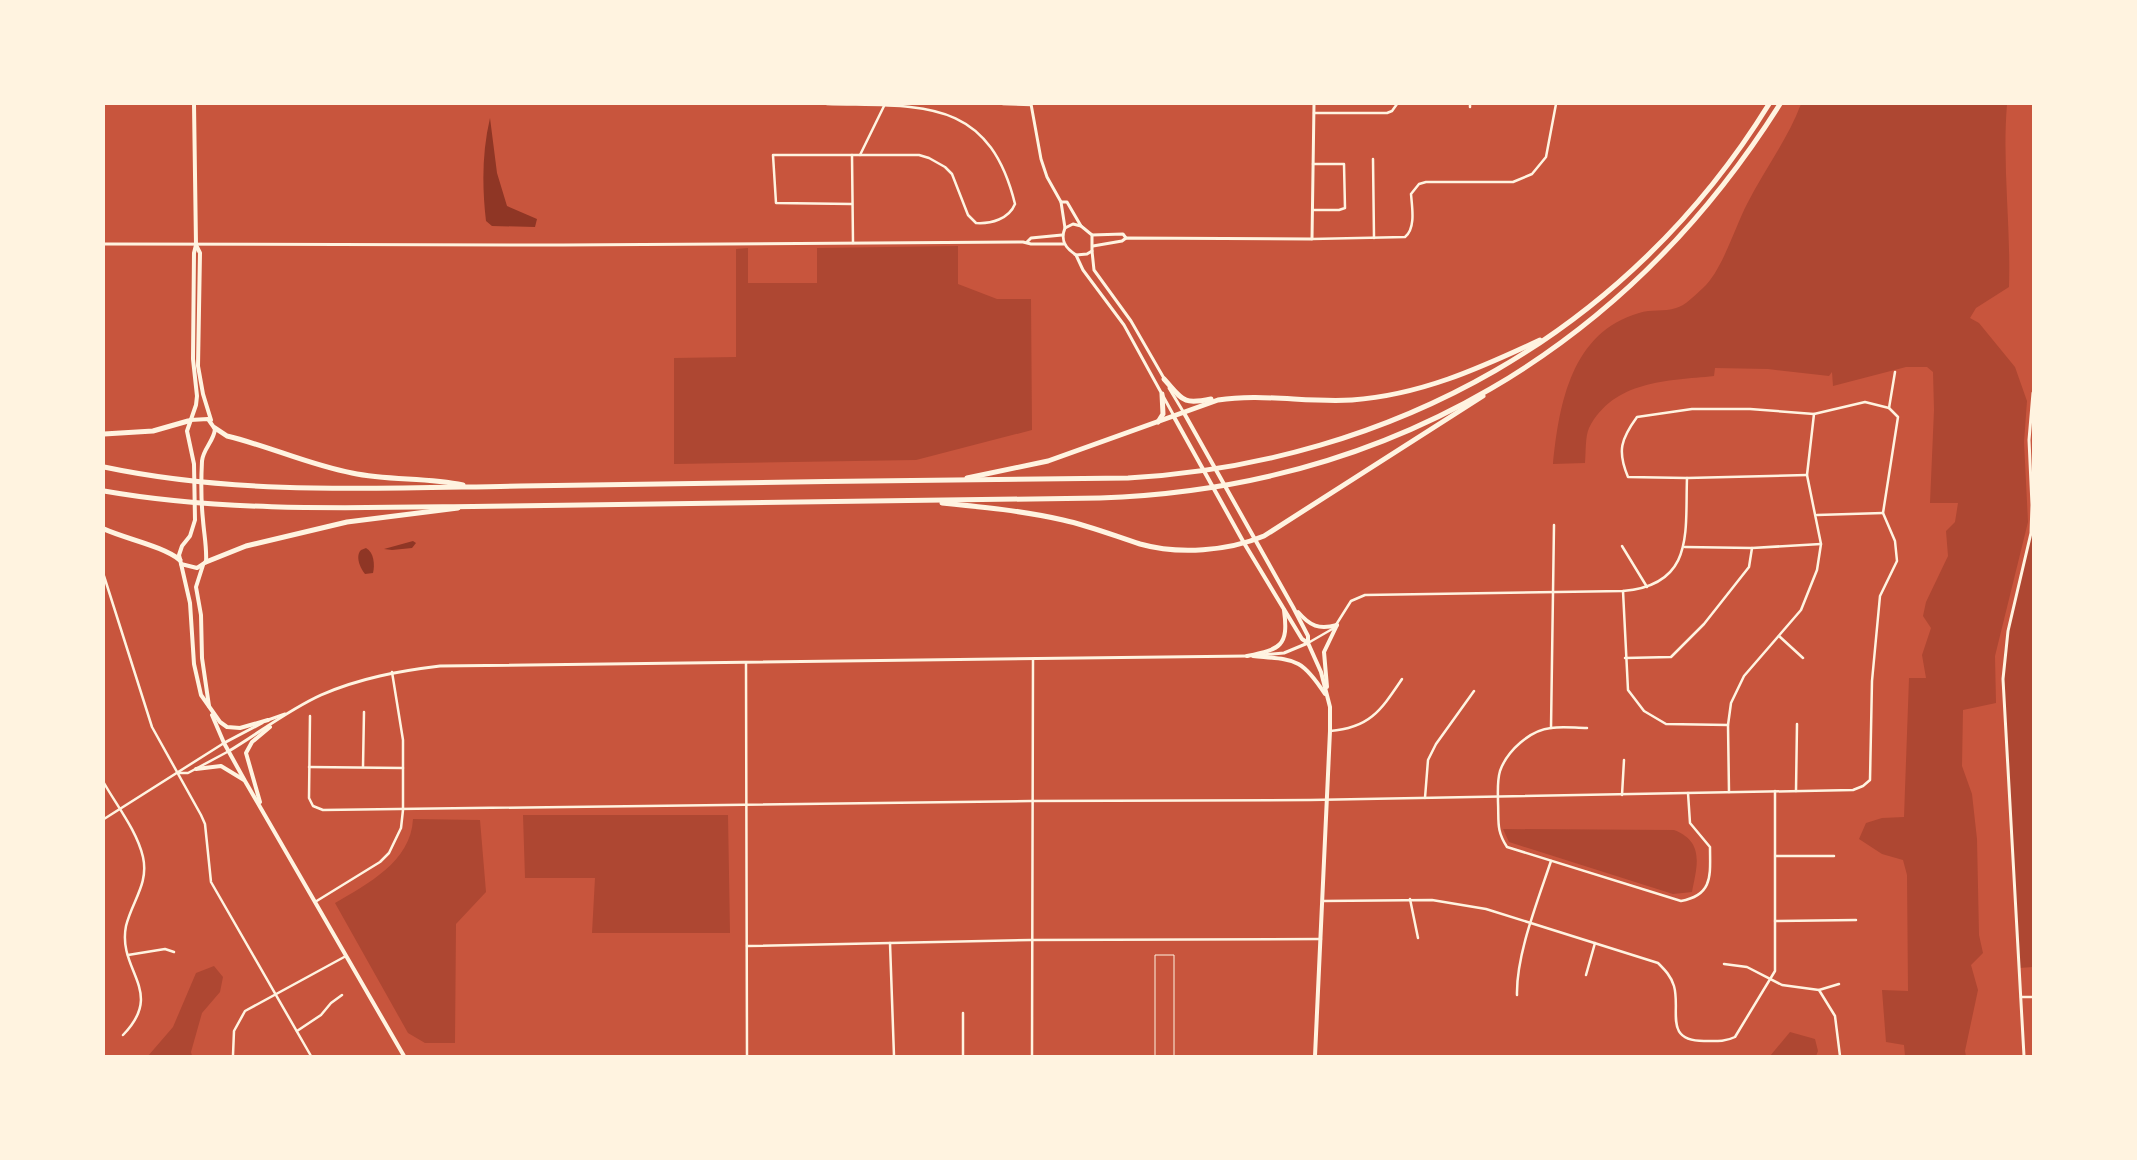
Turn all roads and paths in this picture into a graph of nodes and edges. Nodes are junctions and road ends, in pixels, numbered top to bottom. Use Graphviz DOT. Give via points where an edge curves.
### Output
graph roads {
  1 [pos="194,104"];
  2 [pos="827,104"];
  3 [pos="1003,104"];
  4 [pos="1314,104"];
  5 [pos="1397,104"];
  6 [pos="1556,104"];
  7 [pos="1769,104"];
  8 [pos="1780,104"];
  9 [pos="885,105"];
  10 [pos="1030,105"];
  11 [pos="1314,113"];
  12 [pos="852,155"];
  13 [pos="860,155"];
  14 [pos="1373,159"];
  15 [pos="1313,164"];
  16 [pos="1061,202"];
  17 [pos="852,204"];
  18 [pos="1313,210"];
  19 [pos="1081,226"];
  20 [pos="1065,228"];
  21 [pos="1092,235"];
  22 [pos="1062,236"];
  23 [pos="1126,238"];
  24 [pos="1374,238"];
  25 [pos="1312,239"];
  26 [pos="1027,242"];
  27 [pos="853,243"];
  28 [pos="104,244"];
  29 [pos="1064,244"];
  30 [pos="196,245"];
  31 [pos="1094,246"];
  32 [pos="1092,251"];
  33 [pos="1076,255"];
  34 [pos="1107,288"];
  35 [pos="1101,292"];
  36 [pos="1549,335"];
  37 [pos="1895,372"];
  38 [pos="1164,379"];
  39 [pos="1495,387"];
  40 [pos="2033,393"];
  41 [pos="1162,394"];
  42 [pos="1231,398"];
  43 [pos="1889,408"];
  44 [pos="1184,414"];
  45 [pos="1814,414"];
  46 [pos="1174,417"];
  47 [pos="189,420"];
  48 [pos="1157,423"];
  49 [pos="214,426"];
  50 [pos="104,434"];
  51 [pos="104,467"];
  52 [pos="1807,475"];
  53 [pos="1687,478"];
  54 [pos="951,481"];
  55 [pos="473,487"];
  56 [pos="104,491"];
  57 [pos="919,501"];
  58 [pos="2033,505"];
  59 [pos="466,506"];
  60 [pos="1883,513"];
  61 [pos="1817,515"];
  62 [pos="1554,525"];
  63 [pos="104,528"];
  64 [pos="1256,539"];
  65 [pos="1244,543"];
  66 [pos="1821,544"];
  67 [pos="1622,546"];
  68 [pos="1685,547"];
  69 [pos="1752,548"];
  70 [pos="181,562"];
  71 [pos="205,564"];
  72 [pos="104,576"];
  73 [pos="1647,587"];
  74 [pos="1624,591"];
  75 [pos="1555,593"];
  76 [pos="1293,606"];
  77 [pos="1284,608"];
  78 [pos="1337,625"];
  79 [pos="1779,636"];
  80 [pos="1308,643"];
  81 [pos="1247,656"];
  82 [pos="1254,656"];
  83 [pos="1032,657"];
  84 [pos="1625,658"];
  85 [pos="1803,658"];
  86 [pos="746,661"];
  87 [pos="392,672"];
  88 [pos="1402,679"];
  89 [pos="1474,691"];
  90 [pos="1328,697"];
  91 [pos="210,710"];
  92 [pos="364,712"];
  93 [pos="288,713"];
  94 [pos="310,716"];
  95 [pos="268,720"];
  96 [pos="1797,724"];
  97 [pos="1728,726"];
  98 [pos="270,727"];
  99 [pos="1551,728"];
  100 [pos="1586,728"];
  101 [pos="1330,731"];
  102 [pos="224,744"];
  103 [pos="229,751"];
  104 [pos="1624,760"];
  105 [pos="364,767"];
  106 [pos="309,768"];
  107 [pos="403,768"];
  108 [pos="196,769"];
  109 [pos="179,773"];
  110 [pos="245,781"];
  111 [pos="104,783"];
  112 [pos="1775,791"];
  113 [pos="1796,791"];
  114 [pos="1729,792"];
  115 [pos="1688,793"];
  116 [pos="1622,795"];
  117 [pos="1498,796"];
  118 [pos="1327,798"];
  119 [pos="1425,798"];
  120 [pos="1031,801"];
  121 [pos="747,806"];
  122 [pos="119,809"];
  123 [pos="262,809"];
  124 [pos="403,810"];
  125 [pos="104,819"];
  126 [pos="1776,856"];
  127 [pos="1834,856"];
  128 [pos="1551,861"];
  129 [pos="1410,899"];
  130 [pos="315,902"];
  131 [pos="1323,902"];
  132 [pos="1775,920"];
  133 [pos="1856,920"];
  134 [pos="1531,923"];
  135 [pos="1418,938"];
  136 [pos="1321,939"];
  137 [pos="1031,940"];
  138 [pos="890,943"];
  139 [pos="1595,943"];
  140 [pos="748,946"];
  141 [pos="174,952"];
  142 [pos="128,955"];
  143 [pos="346,956"];
  144 [pos="1724,964"];
  145 [pos="1586,975"];
  146 [pos="1771,980"];
  147 [pos="1838,984"];
  148 [pos="1819,990"];
  149 [pos="276,994"];
  150 [pos="1516,994"];
  151 [pos="342,995"];
  152 [pos="2021,997"];
  153 [pos="2033,997"];
  154 [pos="963,1013"];
  155 [pos="297,1031"];
  156 [pos="123,1035"];
  157 [pos="233,1055"];
  158 [pos="311,1056"];
  159 [pos="404,1056"];
  160 [pos="747,1056"];
  161 [pos="894,1056"];
  162 [pos="963,1056"];
  163 [pos="1032,1056"];
  164 [pos="1155,1056"];
  165 [pos="1174,1056"];
  166 [pos="1315,1056"];
  167 [pos="1840,1056"];
  168 [pos="2024,1056"];
  1 -- 30 [label="main road"];
  2 -- 9 [label="street"];
  3 -- 10 [label="street"];
  4 -- 11 [label="street"];
  5 -- 11 [label="street" via="1387,113"];
  6 -- 24 [label="street" via="1546,157 1532,174 1513,182 1419,184 1412,194 1410,233 1406,237"];
  7 -- 36 [label="highway" via="1712,185 1663,241 1598,299"];
  8 -- 39 [label="highway" via="1726,183 1642,276 1579,330"];
  9 -- 13 [label="street"];
  9 -- 13 [label="street" via="935,110 955,117 980,134 1002,167 1013,199 1013,209 1001,219 976,223 968,215 956,182 937,162 919,155"];
  10 -- 16 [label="street" via="1040,159"];
  11 -- 15 [label="street"];
  12 -- 13 [label="street"];
  12 -- 17 [label="street"];
  12 -- 17 [label="street" via="773,155 776,203"];
  14 -- 24 [label="street"];
  15 -- 18 [label="street"];
  15 -- 18 [label="street" via="1344,164 1345,208"];
  16 -- 19 [label="street" via="1067,202"];
  16 -- 20 [label="street"];
  17 -- 27 [label="street"];
  18 -- 25 [label="street"];
  19 -- 20 [label="street" via="1073,224"];
  19 -- 21 [label="street"];
  20 -- 22 [label="street"];
  21 -- 23 [label="street" via="1123,234"];
  21 -- 31 [label="street"];
  22 -- 26 [label="street" via="1031,238"];
  22 -- 29 [label="street"];
  23 -- 25 [label="street"];
  23 -- 31 [label="street"];
  24 -- 25 [label="street"];
  26 -- 27 [label="street"];
  26 -- 29 [label="street"];
  27 -- 30 [label="street"];
  28 -- 30 [label="street"];
  29 -- 33 [label="street"];
  30 -- 47 [label="main road" via="193,359 197,396"];
  30 -- 49 [label="main road" via="200,253 199,376"];
  31 -- 32 [label="street"];
  32 -- 33 [label="street"];
  32 -- 34 [label="street" via="1094,270"];
  33 -- 35 [label="street" via="1083,270"];
  34 -- 35 [label="street"];
  34 -- 38 [label="street" via="1131,321"];
  35 -- 41 [label="street" via="1124,325"];
  36 -- 42 [label="highway" via="1467,373 1389,396 1309,401"];
  36 -- 54 [label="highway" via="1490,374 1411,414 1348,438 1286,456 1165,476"];
  37 -- 43 [label="street"];
  38 -- 42 [label="highway" via="1189,402"];
  38 -- 44 [label="street"];
  39 -- 57 [label="highway" via="1451,411 1385,440 1322,463 1256,480 1195,491 1132,497"];
  39 -- 64 [label="highway" via="1431,432"];
  40 -- 58 [label="street" via="2029,440"];
  41 -- 46 [label="street"];
  41 -- 48 [label="highway" via="1163,414"];
  42 -- 44 [label="highway"];
  43 -- 45 [label="street" via="1865,402"];
  43 -- 60 [label="street" via="1898,418"];
  44 -- 46 [label="highway"];
  44 -- 64 [label="main road"];
  45 -- 52 [label="street"];
  45 -- 53 [label="street" via="1692,409 1637,417 1624,435 1621,460 1628,476"];
  46 -- 48 [label="highway"];
  46 -- 65 [label="main road"];
  47 -- 49 [label="main road" via="203,417"];
  47 -- 50 [label="highway" via="153,431"];
  47 -- 70 [label="main road" via="186,430 195,475 193,529 180,550"];
  48 -- 54 [label="highway" via="1048,460"];
  49 -- 55 [label="highway" via="227,436 325,468 379,478 443,481"];
  49 -- 71 [label="main road" via="214,434 203,456"];
  51 -- 55 [label="highway" via="183,480 252,486"];
  52 -- 53 [label="street"];
  52 -- 61 [label="street"];
  53 -- 68 [label="street"];
  54 -- 55 [label="highway"];
  56 -- 59 [label="highway" via="175,502 222,505"];
  57 -- 59 [label="highway"];
  57 -- 65 [label="highway" via="1032,513 1160,547 1203,549"];
  58 -- 152 [label="street" via="2029,543 2010,619 2003,670"];
  59 -- 71 [label="highway" via="448,511 347,522 246,546"];
  60 -- 61 [label="street"];
  60 -- 113 [label="street" via="1895,542 1897,560 1880,596 1872,682 1870,780 1853,790"];
  61 -- 66 [label="street"];
  62 -- 75 [label="street"];
  63 -- 70 [label="highway" via="169,551"];
  64 -- 65 [label="highway"];
  64 -- 76 [label="main road"];
  65 -- 77 [label="main road"];
  66 -- 69 [label="street"];
  66 -- 79 [label="street" via="1809,594 1801,610"];
  67 -- 73 [label="street"];
  68 -- 69 [label="street"];
  68 -- 73 [label="street" via="1675,569"];
  69 -- 84 [label="street" via="1750,567 1704,624 1671,657"];
  70 -- 71 [label="main road" via="192,568"];
  70 -- 91 [label="main road" via="190,603 198,684"];
  71 -- 91 [label="main road" via="196,586"];
  72 -- 109 [label="street" via="146,712"];
  73 -- 74 [label="street"];
  74 -- 75 [label="street"];
  74 -- 84 [label="street"];
  75 -- 78 [label="street" via="1366,595 1351,601"];
  75 -- 99 [label="street"];
  76 -- 78 [label="main road" via="1311,625 1324,628"];
  76 -- 80 [label="main road" via="1308,636"];
  77 -- 80 [label="main road" via="1302,639"];
  77 -- 81 [label="main road" via="1286,634 1280,645"];
  78 -- 80 [label="street"];
  78 -- 90 [label="main road" via="1324,652"];
  79 -- 85 [label="street"];
  79 -- 97 [label="street" via="1737,688"];
  80 -- 82 [label="street" via="1284,653"];
  80 -- 90 [label="main road"];
  81 -- 82 [label="street"];
  81 -- 83 [label="street"];
  82 -- 90 [label="main road" via="1302,664"];
  83 -- 86 [label="street"];
  83 -- 120 [label="street"];
  84 -- 97 [label="street" via="1628,690 1644,711 1666,724"];
  86 -- 87 [label="street" via="440,666"];
  86 -- 121 [label="street"];
  87 -- 93 [label="street" via="340,688"];
  87 -- 107 [label="street" via="403,740"];
  88 -- 101 [label="street" via="1380,710 1362,724 1351,729"];
  89 -- 119 [label="street" via="1428,760"];
  90 -- 101 [label="main road"];
  91 -- 95 [label="main road" via="227,728"];
  91 -- 102 [label="main road"];
  92 -- 105 [label="street"];
  93 -- 95 [label="street"];
  93 -- 98 [label="street"];
  94 -- 106 [label="street"];
  95 -- 102 [label="street"];
  96 -- 113 [label="street"];
  97 -- 114 [label="street"];
  98 -- 103 [label="street"];
  98 -- 123 [label="main road" via="252,742 246,753"];
  99 -- 100 [label="street"];
  99 -- 117 [label="street" via="1527,737 1507,758 1500,772"];
  101 -- 118 [label="main road"];
  102 -- 103 [label="main road"];
  102 -- 109 [label="street"];
  103 -- 108 [label="street"];
  103 -- 110 [label="main road"];
  104 -- 116 [label="street"];
  105 -- 106 [label="street"];
  105 -- 107 [label="street"];
  106 -- 124 [label="street" via="310,803 318,809"];
  107 -- 124 [label="street"];
  108 -- 109 [label="street"];
  108 -- 110 [label="main road" via="221,766"];
  109 -- 122 [label="street"];
  109 -- 149 [label="street" via="205,824 211,882"];
  110 -- 123 [label="main road"];
  111 -- 122 [label="street"];
  112 -- 113 [label="street"];
  112 -- 114 [label="street"];
  112 -- 126 [label="street"];
  114 -- 115 [label="street"];
  115 -- 116 [label="street"];
  115 -- 128 [label="street" via="1690,823 1710,847 1710,878 1699,896 1681,901"];
  116 -- 117 [label="street"];
  117 -- 119 [label="street"];
  117 -- 128 [label="street" via="1499,834 1507,847"];
  118 -- 119 [label="street"];
  118 -- 120 [label="street" via="1288,801"];
  118 -- 131 [label="main road"];
  120 -- 121 [label="street"];
  120 -- 137 [label="street"];
  121 -- 124 [label="street"];
  121 -- 140 [label="street"];
  122 -- 125 [label="street"];
  122 -- 142 [label="street" via="140,847 144,869 141,892 126,926"];
  123 -- 130 [label="main road"];
  124 -- 130 [label="street" via="401,828 380,862"];
  126 -- 127 [label="street"];
  126 -- 132 [label="street"];
  128 -- 134 [label="street"];
  129 -- 131 [label="street"];
  129 -- 134 [label="street" via="1486,909"];
  129 -- 135 [label="street"];
  130 -- 143 [label="main road"];
  131 -- 136 [label="main road"];
  132 -- 133 [label="street"];
  132 -- 146 [label="street" via="1775,971"];
  134 -- 139 [label="street"];
  134 -- 150 [label="street"];
  136 -- 137 [label="street"];
  136 -- 166 [label="main road"];
  137 -- 138 [label="street"];
  137 -- 163 [label="street"];
  138 -- 140 [label="street"];
  138 -- 161 [label="street"];
  139 -- 145 [label="street"];
  139 -- 146 [label="street" via="1658,963 1668,972 1674,986 1679,1034 1692,1041 1735,1038"];
  140 -- 160 [label="street"];
  141 -- 142 [label="street" via="166,949"];
  142 -- 156 [label="street" via="142,999 138,1018"];
  143 -- 149 [label="street"];
  143 -- 159 [label="main road"];
  144 -- 146 [label="street" via="1746,967"];
  146 -- 148 [label="street" via="1782,985"];
  147 -- 148 [label="street"];
  148 -- 167 [label="street" via="1835,1016"];
  149 -- 155 [label="street"];
  149 -- 157 [label="street" via="245,1011 234,1031"];
  151 -- 155 [label="street" via="321,1016"];
  152 -- 153 [label="street"];
  152 -- 168 [label="street"];
  154 -- 162 [label="street"];
  155 -- 158 [label="street"];
  164 -- 165 [label="lane" via="1155,955 1164,954 1174,955"];
}
